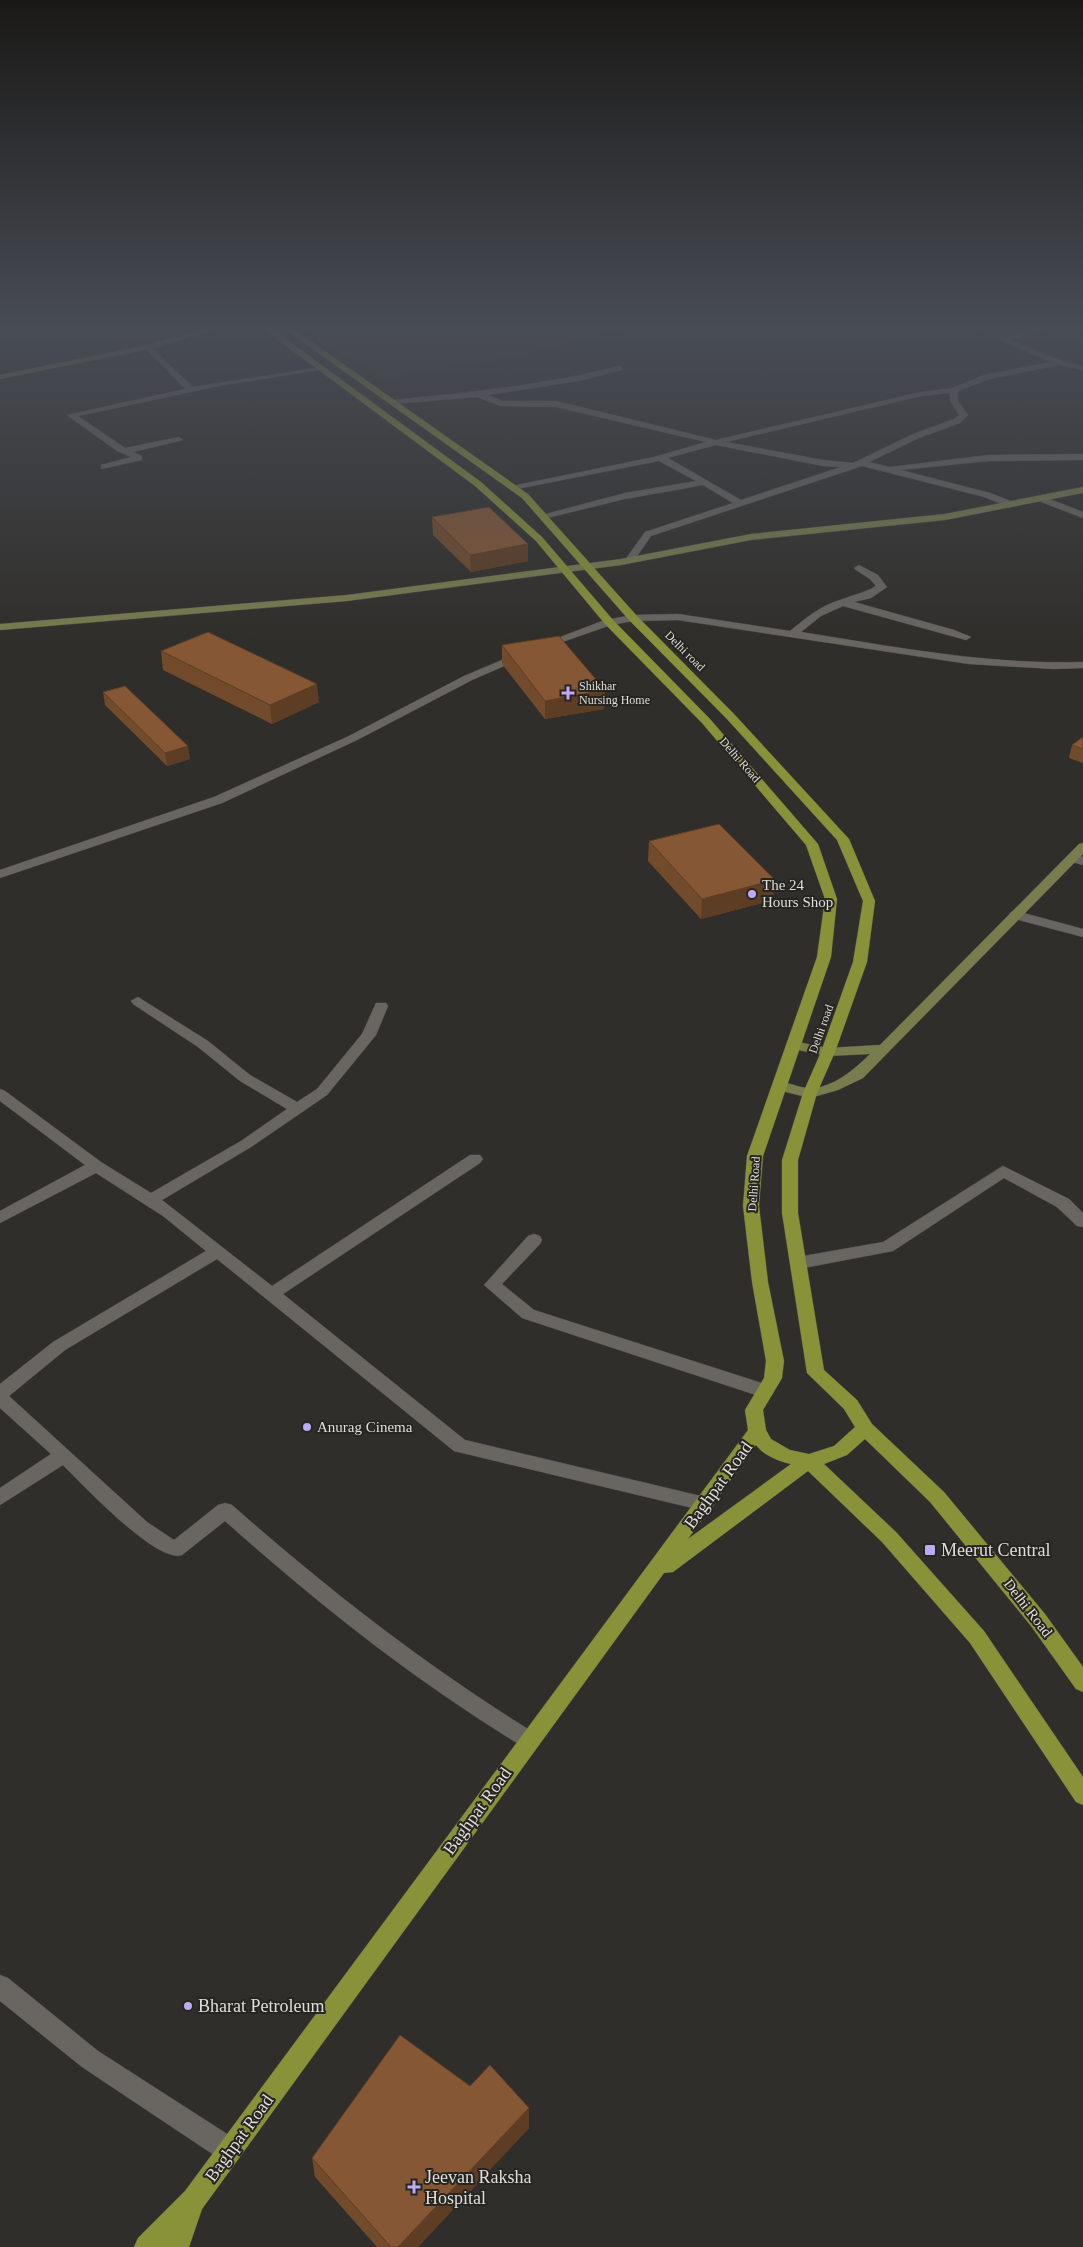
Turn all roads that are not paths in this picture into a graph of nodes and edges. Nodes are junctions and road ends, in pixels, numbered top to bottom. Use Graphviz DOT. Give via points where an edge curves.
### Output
graph roads {
  1 [pos="98,433"];
  2 [pos="408,433"];
  3 [pos="436,433"];
  4 [pos="678,433"];
  5 [pos="756,433"];
  6 [pos="925,433"];
  7 [pos="179,440"];
  8 [pos="717,442"];
  9 [pos="125,451"];
  10 [pos="1083,456"];
  11 [pos="661,458"];
  12 [pos="859,464"];
  13 [pos="104,467"];
  14 [pos="893,470"];
  15 [pos="703,482"];
  16 [pos="512,487"];
  17 [pos="1083,490"];
  18 [pos="1039,498"];
  19 [pos="741,504"];
  20 [pos="1010,504"];
  21 [pos="1083,515"];
  22 [pos="543,516"];
  23 [pos="630,560"];
  24 [pos="588,567"];
  25 [pos="859,568"];
  26 [pos="564,570"];
  27 [pos="843,602"];
  28 [pos="633,618"];
  29 [pos="609,622"];
  30 [pos="0,627"];
  31 [pos="793,634"];
  32 [pos="966,637"];
  33 [pos="1083,665"];
  34 [pos="1083,847"];
  35 [pos="1077,859"];
  36 [pos="0,874"];
  37 [pos="1016,915"];
  38 [pos="1083,933"];
  39 [pos="138,1002"];
  40 [pos="381,1006"];
  41 [pos="793,1045"];
  42 [pos="884,1049"];
  43 [pos="828,1052"];
  44 [pos="779,1086"];
  45 [pos="810,1093"];
  46 [pos="0,1094"];
  47 [pos="297,1109"];
  48 [pos="475,1159"];
  49 [pos="96,1166"];
  50 [pos="151,1200"];
  51 [pos="0,1218"];
  52 [pos="1083,1222"];
  53 [pos="534,1240"];
  54 [pos="218,1250"];
  55 [pos="798,1263"];
  56 [pos="271,1294"];
  57 [pos="775,1361"];
  58 [pos="765,1391"];
  59 [pos="0,1394"];
  60 [pos="0,1398"];
  61 [pos="865,1428"];
  62 [pos="757,1431"];
  63 [pos="64,1455"];
  64 [pos="809,1462"];
  65 [pos="0,1498"];
  66 [pos="705,1504"];
  67 [pos="652,1576"];
  68 [pos="1083,1683"];
  69 [pos="529,1740"];
  70 [pos="1083,1795"];
  71 [pos="0,1986"];
  72 [pos="229,2150"];
  73 [pos="194,2200"];
  74 [pos="147,2247"];
  75 [pos="176,2247"];
  1 -- 9 [label="street"];
  2 -- 26 [label="main road, Delhi Road" via="478,484 539,539"];
  3 -- 16 [label="main road, Delhi road"];
  4 -- 8 [label="street"];
  5 -- 8 [label="street"];
  6 -- 12 [label="street"];
  7 -- 9 [label="street"];
  8 -- 11 [label="street"];
  8 -- 12 [label="street" via="823,462"];
  9 -- 13 [label="street" via="139,458"];
  10 -- 14 [label="street" via="1007,456 932,462"];
  11 -- 15 [label="street"];
  11 -- 16 [label="street"];
  12 -- 14 [label="street"];
  12 -- 19 [label="street"];
  14 -- 20 [label="street"];
  15 -- 19 [label="street"];
  15 -- 22 [label="street" via="625,496"];
  16 -- 22 [label="main road, Delhi road"];
  17 -- 18 [label="street"];
  18 -- 20 [label="street"];
  18 -- 21 [label="street"];
  19 -- 23 [label="street" via="648,534"];
  20 -- 23 [label="street" via="945,517 751,537"];
  22 -- 24 [label="main road, Delhi road"];
  23 -- 24 [label="street"];
  24 -- 26 [label="street"];
  24 -- 28 [label="main road, Delhi road"];
  25 -- 27 [label="street" via="874,577 882,587 867,596"];
  26 -- 29 [label="main road, Delhi Road"];
  26 -- 30 [label="street" via="347,598"];
  27 -- 31 [label="street" via="817,614"];
  27 -- 32 [label="street"];
  28 -- 29 [label="street"];
  28 -- 31 [label="street" via="678,617"];
  28 -- 43 [label="main road, Delhi road" via="730,716 842,839 869,901 860,962"];
  29 -- 36 [label="street" via="549,643 468,678 353,738 218,800"];
  29 -- 41 [label="main road, Delhi Road" via="706,721 812,844 831,899 824,957"];
  31 -- 33 [label="street" via="969,661"];
  34 -- 35 [label="street"];
  35 -- 37 [label="street"];
  37 -- 38 [label="street"];
  37 -- 42 [label="street"];
  39 -- 47 [label="street" via="203,1044 245,1078"];
  40 -- 47 [label="street" via="369,1035 322,1092"];
  41 -- 43 [label="street"];
  41 -- 44 [label="main road, Delhi Road"];
  42 -- 43 [label="street"];
  42 -- 45 [label="street" via="858,1075"];
  43 -- 45 [label="main road, Delhi road"];
  44 -- 45 [label="street"];
  44 -- 57 [label="main road, Delhi Road" via="755,1156 751,1206 760,1282"];
  45 -- 55 [label="main road, Delhi Road" via="790,1160 790,1213"];
  46 -- 49 [label="street"];
  47 -- 50 [label="street" via="246,1144"];
  48 -- 56 [label="street"];
  49 -- 50 [label="street"];
  49 -- 51 [label="street"];
  50 -- 54 [label="street"];
  52 -- 55 [label="street" via="1063,1203 1003,1171 887,1247"];
  53 -- 58 [label="street" via="492,1286 528,1314"];
  54 -- 56 [label="street"];
  54 -- 59 [label="street" via="59,1346"];
  55 -- 61 [label="main road, Delhi Road" via="816,1374 840,1392 859,1414"];
  56 -- 66 [label="street" via="460,1446"];
  57 -- 58 [label="main road, Baghpat Road" via="773,1378"];
  58 -- 62 [label="main road, Baghpat Road" via="754,1410"];
  60 -- 63 [label="street"];
  61 -- 64 [label="main road" via="849,1447"];
  61 -- 68 [label="main road, Delhi Road" via="937,1498 1038,1620"];
  62 -- 64 [label="main road" via="765,1444 786,1456"];
  62 -- 66 [label="main road, Baghpat Road"];
  63 -- 65 [label="street"];
  63 -- 69 [label="street" via="140,1527 175,1550 225,1510 323,1597 484,1714"];
  64 -- 67 [label="main road"];
  64 -- 70 [label="main road" via="889,1537 977,1637"];
  66 -- 67 [label="main road, Baghpat Road"];
  67 -- 69 [label="main road, Baghpat Road"];
  69 -- 72 [label="main road, Baghpat Road"];
  71 -- 72 [label="street" via="90,2059"];
  72 -- 73 [label="main road, Baghpat Road"];
  73 -- 74 [label="main road, Baghpat Road"];
  73 -- 75 [label="main road"];
}
